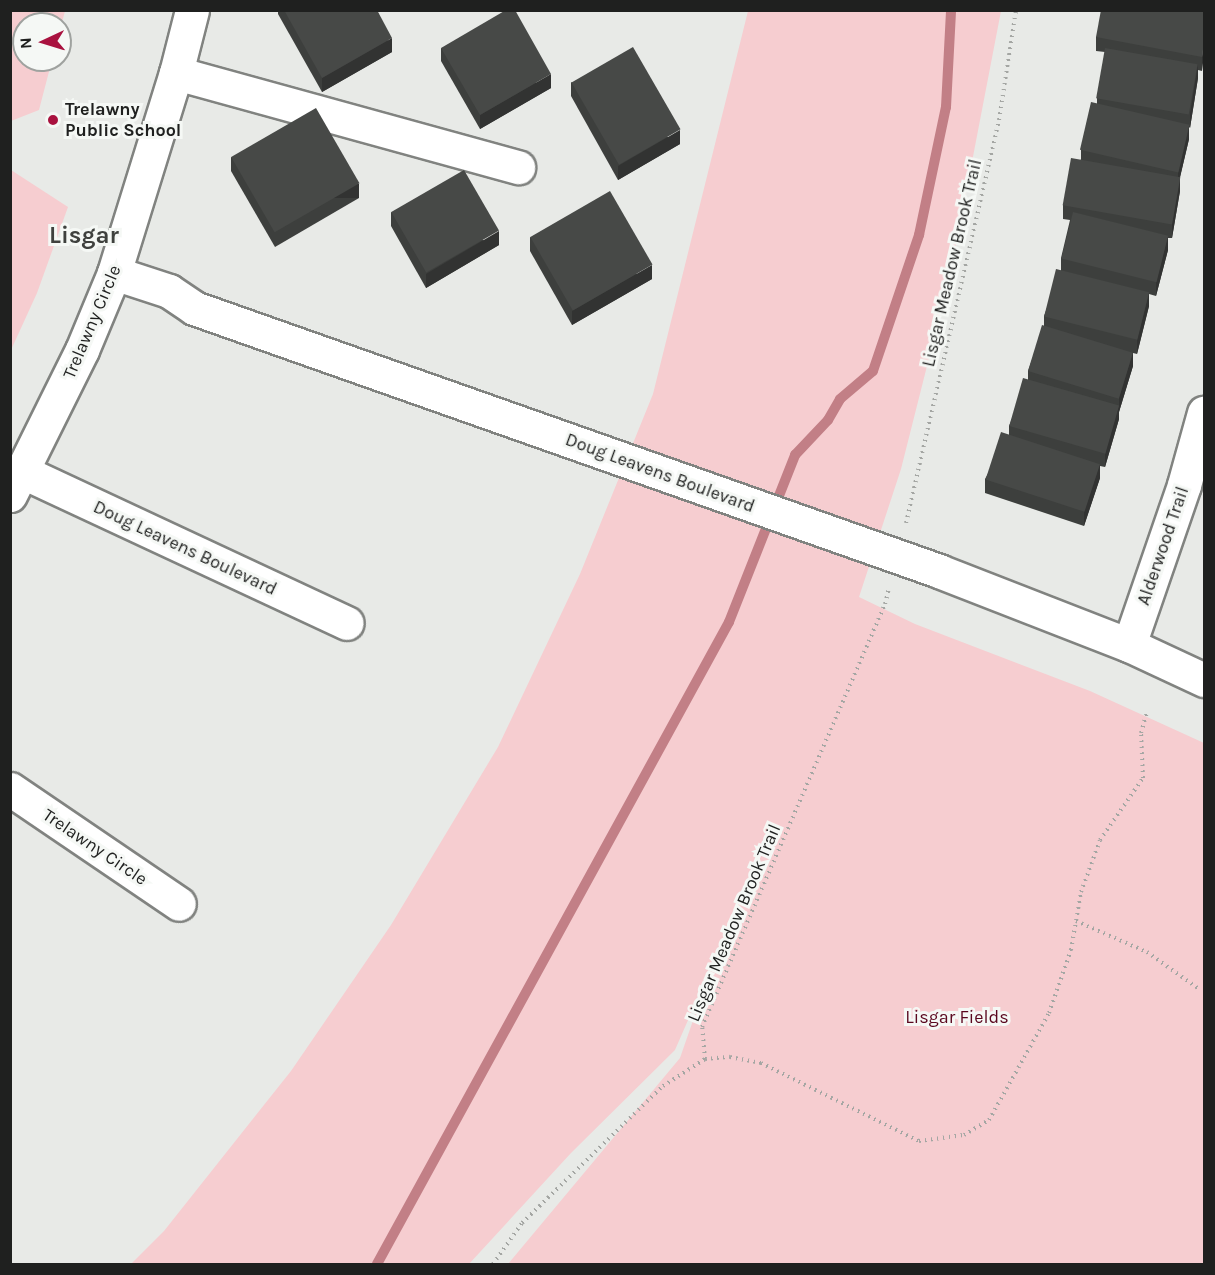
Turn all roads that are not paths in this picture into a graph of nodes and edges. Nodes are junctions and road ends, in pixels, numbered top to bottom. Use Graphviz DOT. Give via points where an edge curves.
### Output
graph roads {
  1 [pos="192,10"];
  2 [pos="176,73"];
  3 [pos="518,166"];
  4 [pos="114,273"];
  5 [pos="1204,413"];
  6 [pos="17,484"];
  7 [pos="347,623"];
  8 [pos="1129,645"];
  9 [pos="1204,680"];
  10 [pos="10,789"];
  11 [pos="179,904"];
  1 -- 2 [label="street, Trelawny Circle"];
  2 -- 3 [label="street"];
  2 -- 4 [label="street, Trelawny Circle"];
  4 -- 6 [label="street, Trelawny Circle" via="82,350"];
  4 -- 8 [label="street, Doug Leavens Boulevard" via="170,291 205,312 939,571"];
  5 -- 8 [label="street, Alderwood Trail"];
  6 -- 7 [label="street, Doug Leavens Boulevard"];
  8 -- 9 [label="street, Doug Leavens Boulevard"];
  10 -- 11 [label="street, Trelawny Circle"];
}
